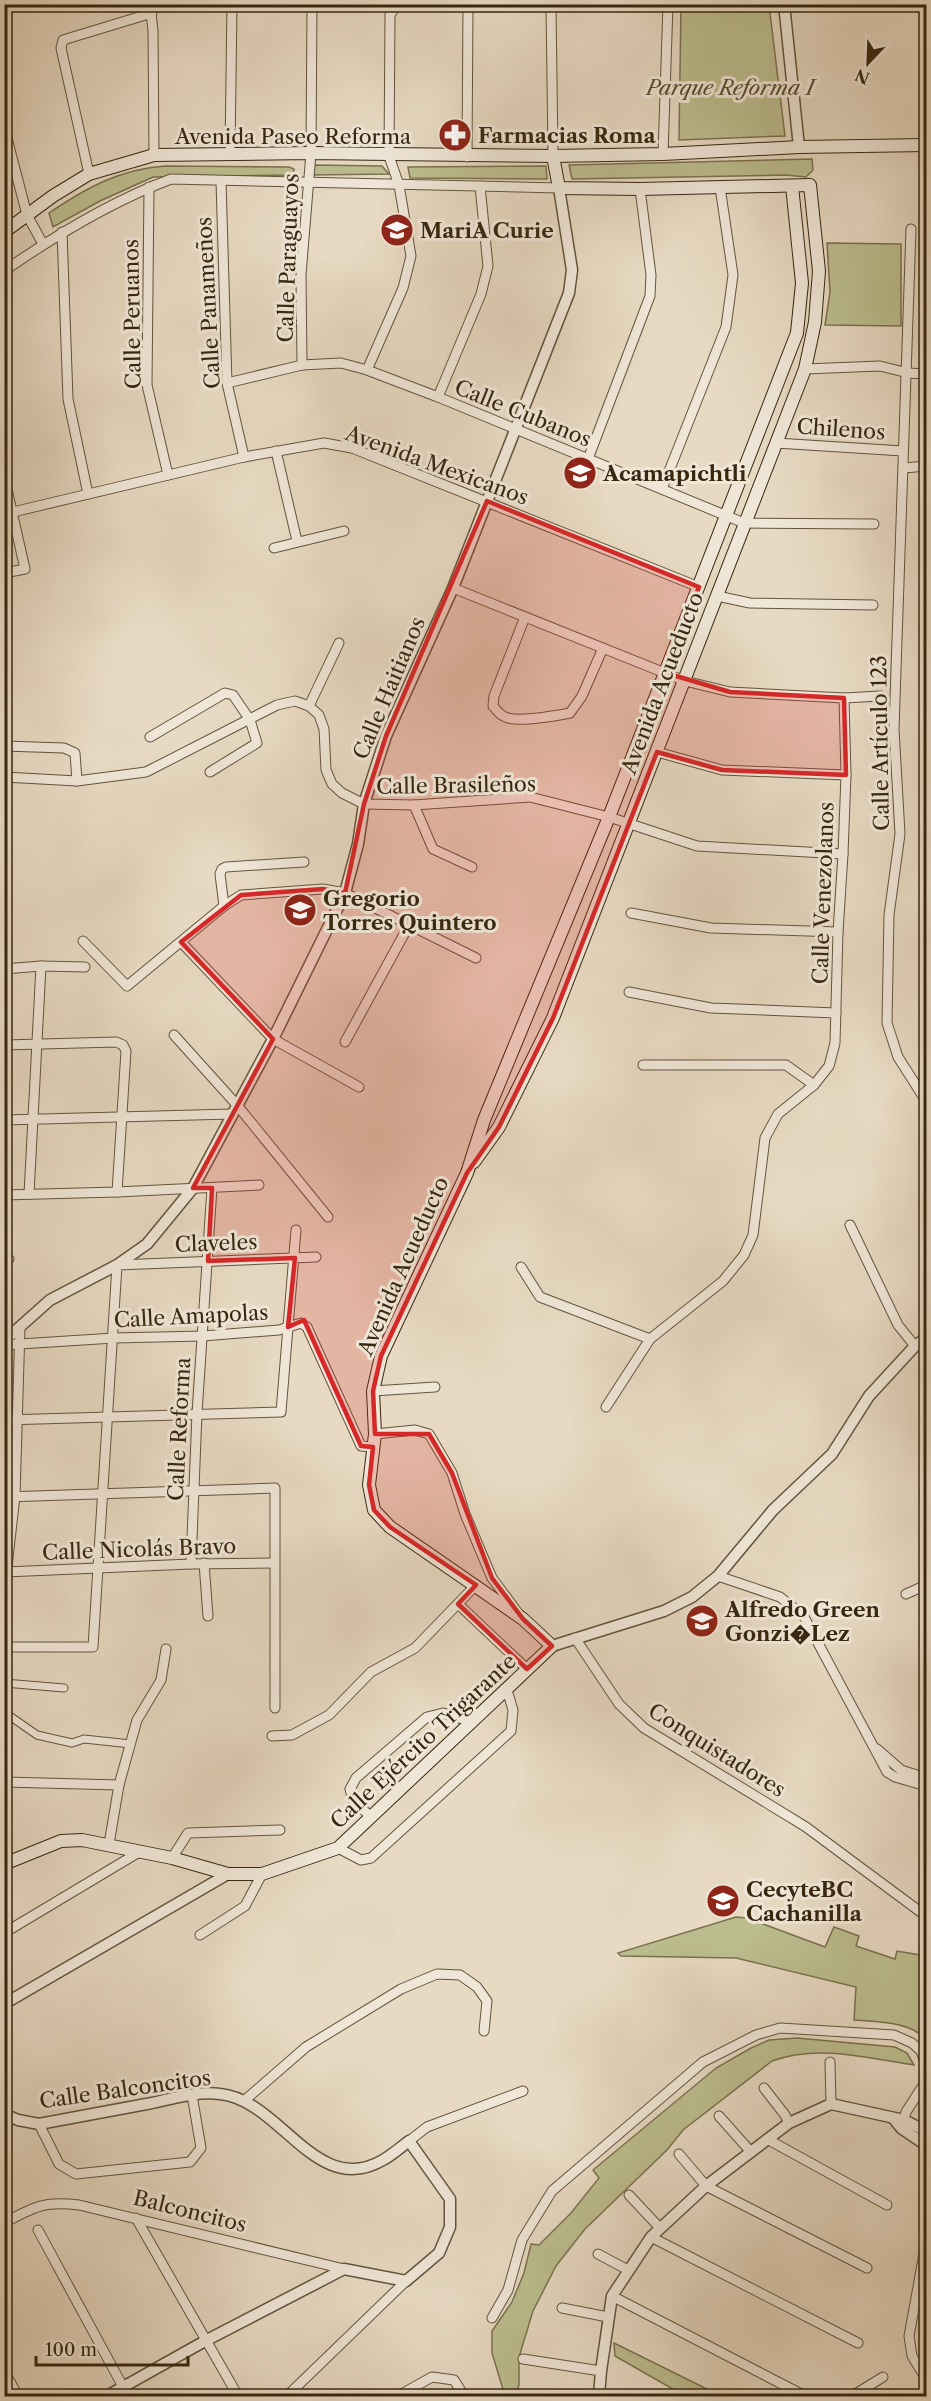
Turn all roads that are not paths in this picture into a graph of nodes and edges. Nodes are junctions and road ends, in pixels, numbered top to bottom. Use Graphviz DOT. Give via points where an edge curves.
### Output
graph roads {
  1 [pos="232,4"];
  2 [pos="312,4"];
  3 [pos="402,4"];
  4 [pos="468,4"];
  5 [pos="551,4"];
  6 [pos="668,4"];
  7 [pos="784,4"];
  8 [pos="151,9"];
  9 [pos="4,127"];
  10 [pos="927,145"];
  11 [pos="799,147"];
  12 [pos="230,153"];
  13 [pos="311,153"];
  14 [pos="663,154"];
  15 [pos="154,155"];
  16 [pos="388,156"];
  17 [pos="553,156"];
  18 [pos="467,157"];
  19 [pos="89,174"];
  20 [pos="221,181"];
  21 [pos="308,182"];
  22 [pos="399,185"];
  23 [pos="810,185"];
  24 [pos="480,186"];
  25 [pos="792,186"];
  26 [pos="149,187"];
  27 [pos="720,187"];
  28 [pos="560,188"];
  29 [pos="640,189"];
  30 [pos="27,215"];
  31 [pos="911,229"];
  32 [pos="4,232"];
  33 [pos="62,232"];
  34 [pos="43,244"];
  35 [pos="4,271"];
  36 [pos="302,365"];
  37 [pos="368,369"];
  38 [pos="805,369"];
  39 [pos="908,374"];
  40 [pos="927,374"];
  41 [pos="228,383"];
  42 [pos="438,397"];
  43 [pos="516,428"];
  44 [pos="776,443"];
  45 [pos="903,451"];
  46 [pos="276,452"];
  47 [pos="244,457"];
  48 [pos="588,459"];
  49 [pos="927,466"];
  50 [pos="904,468"];
  51 [pos="168,475"];
  52 [pos="4,476"];
  53 [pos="662,489"];
  54 [pos="88,494"];
  55 [pos="487,501"];
  56 [pos="13,512"];
  57 [pos="726,516"];
  58 [pos="744,523"];
  59 [pos="874,524"];
  60 [pos="344,531"];
  61 [pos="297,542"];
  62 [pos="274,548"];
  63 [pos="4,573"];
  64 [pos="699,587"];
  65 [pos="453,588"];
  66 [pos="717,596"];
  67 [pos="873,605"];
  68 [pos="525,617"];
  69 [pos="339,643"];
  70 [pos="603,648"];
  71 [pos="666,673"];
  72 [pos="685,681"];
  73 [pos="880,696"];
  74 [pos="844,698"];
  75 [pos="309,706"];
  76 [pos="250,720"];
  77 [pos="150,737"];
  78 [pos="4,746"];
  79 [pos="657,752"];
  80 [pos="210,772"];
  81 [pos="846,775"];
  82 [pos="4,777"];
  83 [pos="77,781"];
  84 [pos="364,804"];
  85 [pos="414,805"];
  86 [pos="609,817"];
  87 [pos="628,825"];
  88 [pos="843,854"];
  89 [pos="304,862"];
  90 [pos="472,867"];
  91 [pos="345,893"];
  92 [pos="224,906"];
  93 [pos="631,913"];
  94 [pos="410,925"];
  95 [pos="838,932"];
  96 [pos="83,941"];
  97 [pos="181,942"];
  98 [pos="476,958"];
  99 [pos="41,966"];
  100 [pos="85,967"];
  101 [pos="4,969"];
  102 [pos="629,992"];
  103 [pos="836,1013"];
  104 [pos="174,1035"];
  105 [pos="273,1039"];
  106 [pos="345,1042"];
  107 [pos="37,1043"];
  108 [pos="4,1045"];
  109 [pos="643,1065"];
  110 [pos="814,1085"];
  111 [pos="359,1087"];
  112 [pos="927,1101"];
  113 [pos="235,1109"];
  114 [pos="123,1116"];
  115 [pos="33,1119"];
  116 [pos="4,1120"];
  117 [pos="467,1173"];
  118 [pos="259,1185"];
  119 [pos="193,1188"];
  120 [pos="212,1188"];
  121 [pos="117,1192"];
  122 [pos="29,1194"];
  123 [pos="4,1195"];
  124 [pos="328,1217"];
  125 [pos="850,1225"];
  126 [pos="296,1230"];
  127 [pos="316,1257"];
  128 [pos="295,1258"];
  129 [pos="208,1261"];
  130 [pos="117,1265"];
  131 [pos="521,1267"];
  132 [pos="20,1327"];
  133 [pos="288,1327"];
  134 [pos="202,1336"];
  135 [pos="114,1338"];
  136 [pos="927,1338"];
  137 [pos="650,1339"];
  138 [pos="4,1341"];
  139 [pos="20,1344"];
  140 [pos="4,1345"];
  141 [pos="915,1346"];
  142 [pos="435,1387"];
  143 [pos="373,1391"];
  144 [pos="606,1407"];
  145 [pos="196,1413"];
  146 [pos="106,1417"];
  147 [pos="4,1420"];
  148 [pos="18,1420"];
  149 [pos="375,1434"];
  150 [pos="373,1447"];
  151 [pos="193,1491"];
  152 [pos="104,1493"];
  153 [pos="15,1496"];
  154 [pos="4,1497"];
  155 [pos="204,1563"];
  156 [pos="274,1563"];
  157 [pos="191,1564"];
  158 [pos="97,1569"];
  159 [pos="5,1572"];
  160 [pos="718,1576"];
  161 [pos="927,1585"];
  162 [pos="476,1586"];
  163 [pos="4,1593"];
  164 [pos="906,1594"];
  165 [pos="458,1604"];
  166 [pos="208,1616"];
  167 [pos="523,1619"];
  168 [pos="575,1638"];
  169 [pos="552,1646"];
  170 [pos="4,1647"];
  171 [pos="166,1649"];
  172 [pos="527,1669"];
  173 [pos="4,1683"];
  174 [pos="64,1688"];
  175 [pos="507,1690"];
  176 [pos="275,1708"];
  177 [pos="4,1712"];
  178 [pos="472,1722"];
  179 [pos="272,1736"];
  180 [pos="131,1744"];
  181 [pos="911,1778"];
  182 [pos="927,1778"];
  183 [pos="4,1782"];
  184 [pos="120,1785"];
  185 [pos="927,1785"];
  186 [pos="371,1818"];
  187 [pos="280,1830"];
  188 [pos="109,1844"];
  189 [pos="338,1848"];
  190 [pos="141,1851"];
  191 [pos="172,1858"];
  192 [pos="4,1864"];
  193 [pos="228,1874"];
  194 [pos="262,1874"];
  195 [pos="927,1916"];
  196 [pos="4,1933"];
  197 [pos="200,1935"];
  198 [pos="4,2004"];
  199 [pos="484,2031"];
  200 [pos="830,2062"];
  201 [pos="764,2088"];
  202 [pos="523,2091"];
  203 [pos="192,2095"];
  204 [pos="245,2100"];
  205 [pos="831,2104"];
  206 [pos="4,2114"];
  207 [pos="719,2116"];
  208 [pos="899,2122"];
  209 [pos="789,2123"];
  210 [pos="39,2124"];
  211 [pos="927,2131"];
  212 [pos="767,2139"];
  213 [pos="409,2141"];
  214 [pos="927,2145"];
  215 [pos="751,2152"];
  216 [pos="679,2154"];
  217 [pos="706,2186"];
  218 [pos="629,2195"];
  219 [pos="887,2205"];
  220 [pos="136,2218"];
  221 [pos="4,2223"];
  222 [pos="658,2227"];
  223 [pos="38,2230"];
  224 [pos="651,2237"];
  225 [pos="927,2243"];
  226 [pos="598,2254"];
  227 [pos="867,2268"];
  228 [pos="344,2269"];
  229 [pos="628,2270"];
  230 [pos="406,2281"];
  231 [pos="612,2296"];
  232 [pos="562,2308"];
  233 [pos="608,2317"];
  234 [pos="492,2318"];
  235 [pos="205,2341"];
  236 [pos="858,2343"];
  237 [pos="523,2359"];
  238 [pos="4,2371"];
  239 [pos="601,2371"];
  240 [pos="883,2377"];
  241 [pos="927,2379"];
  242 [pos="125,2392"];
  243 [pos="599,2396"];
  244 [pos="18,2397"];
  245 [pos="107,2397"];
  246 [pos="238,2397"];
  247 [pos="288,2397"];
  248 [pos="398,2397"];
  249 [pos="464,2397"];
  250 [pos="805,2397"];
  251 [pos="852,2397"];
  1 -- 12 [label="street"];
  2 -- 13 [label="street, Calle Paraguayos"];
  3 -- 16 [label="street" via="390,15"];
  4 -- 18 [label="street"];
  5 -- 17 [label="street"];
  6 -- 14 [label="street"];
  7 -- 11 [label="street"];
  8 -- 15 [label="street"];
  8 -- 19 [label="street" via="63,40 61,48"];
  9 -- 30 [label="street"];
  10 -- 11 [label="main road, Avenida Paseo Reforma"];
  11 -- 14 [label="main road, Avenida Paseo Reforma"];
  12 -- 13 [label="main road, Avenida Paseo Reforma"];
  12 -- 15 [label="main road, Avenida Paseo Reforma"];
  13 -- 16 [label="main road, Avenida Paseo Reforma"];
  13 -- 21 [label="street, Calle Paraguayos"];
  14 -- 17 [label="main road, Avenida Paseo Reforma"];
  15 -- 19 [label="main road, Avenida Paseo Reforma"];
  16 -- 18 [label="main road, Avenida Paseo Reforma"];
  16 -- 22 [label="street"];
  17 -- 18 [label="main road, Avenida Paseo Reforma"];
  17 -- 28 [label="main road"];
  19 -- 30 [label="main road, Avenida Paseo Reforma"];
  20 -- 21 [label="street, Avenida Paseo Reforma"];
  20 -- 26 [label="street, Avenida Paseo Reforma" via="171,179"];
  20 -- 41 [label="street, Calle Panameños"];
  21 -- 22 [label="street, Avenida Paseo Reforma"];
  21 -- 36 [label="street, Calle Paraguayos" via="301,275"];
  22 -- 24 [label="street, Avenida Paseo Reforma"];
  22 -- 37 [label="street" via="411,256 403,288"];
  23 -- 25 [label="main road, Avenida Paseo Reforma"];
  23 -- 38 [label="main road, Avenida Acueducto" via="819,271 815,322"];
  24 -- 28 [label="street, Avenida Paseo Reforma"];
  24 -- 42 [label="street" via="488,266 481,294"];
  25 -- 27 [label="main road, Avenida Paseo Reforma"];
  25 -- 57 [label="main road, Avenida Acueducto" via="802,283 796,333"];
  26 -- 33 [label="street, Avenida Paseo Reforma"];
  26 -- 51 [label="street, Calle Peruanos" via="147,385"];
  27 -- 29 [label="main road, Avenida Paseo Reforma"];
  27 -- 53 [label="street" via="733,275 726,327"];
  28 -- 29 [label="main road, Avenida Paseo Reforma"];
  28 -- 43 [label="street, Calle Haitianos" via="572,270 569,293"];
  29 -- 48 [label="street" via="650,296"];
  30 -- 32 [label="main road, Avenida Paseo Reforma"];
  30 -- 34 [label="street"];
  31 -- 39 [label="street, Calle Artículo 123"];
  33 -- 34 [label="street, Avenida Paseo Reforma"];
  33 -- 54 [label="street" via="68,399"];
  34 -- 35 [label="street, Avenida Paseo Reforma"];
  36 -- 37 [label="street, Calle Cubanos" via="341,363"];
  36 -- 41 [label="street, Calle Cubanos"];
  37 -- 42 [label="street, Calle Cubanos"];
  38 -- 39 [label="street" via="880,366"];
  38 -- 44 [label="main road, Avenida Acueducto"];
  39 -- 40 [label="street"];
  39 -- 45 [label="street, Calle Artículo 123"];
  41 -- 47 [label="street, Calle Panameños"];
  42 -- 43 [label="street, Calle Cubanos"];
  43 -- 48 [label="street, Calle Cubanos"];
  43 -- 55 [label="street, Calle Haitianos"];
  44 -- 45 [label="street, Chilenos"];
  44 -- 58 [label="main road, Avenida Acueducto"];
  45 -- 50 [label="street, Calle Artículo 123"];
  46 -- 47 [label="street, Avenida Mexicanos"];
  46 -- 55 [label="street, Avenida Mexicanos" via="324,443 352,448"];
  46 -- 61 [label="street"];
  47 -- 51 [label="street, Avenida Mexicanos"];
  48 -- 53 [label="street, Calle Cubanos"];
  49 -- 50 [label="street, Chilenos"];
  50 -- 112 [label="street, Calle Artículo 123" via="894,729 900,834 889,915 888,1023 898,1057"];
  51 -- 54 [label="street, Avenida Mexicanos"];
  52 -- 56 [label="street"];
  53 -- 57 [label="street, Calle Cubanos"];
  54 -- 56 [label="street, Avenida Mexicanos"];
  55 -- 64 [label="street, Avenida Mexicanos"];
  55 -- 65 [label="street, Calle Haitianos"];
  56 -- 63 [label="street" via="25,569"];
  57 -- 58 [label="street, Calle Cubanos"];
  57 -- 64 [label="main road, Avenida Acueducto"];
  58 -- 59 [label="street, Calle Cubanos"];
  58 -- 66 [label="main road, Avenida Acueducto"];
  60 -- 61 [label="street"];
  61 -- 62 [label="street"];
  64 -- 71 [label="main road, Avenida Acueducto"];
  65 -- 68 [label="street"];
  65 -- 84 [label="street, Calle Haitianos" via="386,736"];
  66 -- 67 [label="street" via="750,603"];
  66 -- 72 [label="main road, Avenida Acueducto"];
  68 -- 70 [label="street"];
  68 -- 70 [label="street" via="494,696 499,714 509,718 570,713 582,696"];
  69 -- 75 [label="street"];
  70 -- 71 [label="street"];
  71 -- 72 [label="street"];
  71 -- 86 [label="main road, Avenida Acueducto"];
  72 -- 74 [label="street" via="730,692"];
  72 -- 79 [label="main road, Avenida Acueducto"];
  73 -- 74 [label="street"];
  74 -- 81 [label="street, Calle Venezolanos"];
  75 -- 76 [label="street" via="295,701 277,705"];
  75 -- 84 [label="street, Calle Brasileños" via="319,715 324,729 326,770 332,784"];
  76 -- 77 [label="street" via="233,695 225,693"];
  76 -- 80 [label="street" via="257,743"];
  76 -- 83 [label="street" via="146,772"];
  78 -- 83 [label="street" via="64,748 75,753"];
  79 -- 81 [label="street" via="723,770"];
  79 -- 87 [label="main road, Avenida Acueducto"];
  81 -- 88 [label="street, Calle Venezolanos"];
  82 -- 83 [label="street"];
  84 -- 85 [label="street, Calle Brasileños"];
  84 -- 91 [label="street, Calle Haitianos"];
  85 -- 86 [label="street, Calle Brasileños" via="530,797"];
  85 -- 90 [label="street" via="433,849"];
  86 -- 87 [label="street, Calle Brasileños"];
  86 -- 117 [label="main road, Avenida Acueducto" via="484,1120"];
  87 -- 88 [label="street, Calle Brasileños" via="697,846"];
  87 -- 117 [label="main road, Avenida Acueducto" via="553,1018 499,1127"];
  88 -- 95 [label="street, Calle Venezolanos"];
  89 -- 92 [label="street" via="222,869"];
  91 -- 92 [label="street" via="323,889 241,895"];
  91 -- 94 [label="street"];
  91 -- 105 [label="street, Calle Haitianos"];
  92 -- 97 [label="street"];
  93 -- 95 [label="street" via="711,928"];
  94 -- 98 [label="street"];
  94 -- 106 [label="street"];
  95 -- 103 [label="street, Calle Venezolanos"];
  96 -- 97 [label="street" via="127,986"];
  97 -- 105 [label="street"];
  99 -- 100 [label="street"];
  99 -- 101 [label="street"];
  99 -- 107 [label="street"];
  102 -- 103 [label="street" via="711,1008"];
  103 -- 110 [label="street, Calle Venezolanos" via="829,1066"];
  104 -- 113 [label="street"];
  105 -- 111 [label="street"];
  105 -- 113 [label="street, Calle Haitianos"];
  107 -- 108 [label="street"];
  107 -- 114 [label="street" via="123,1045"];
  107 -- 115 [label="street"];
  109 -- 110 [label="street" via="786,1065"];
  110 -- 137 [label="street, Calle Venezolanos" via="778,1114 765,1138 753,1235 744,1255 723,1281"];
  113 -- 114 [label="street"];
  113 -- 119 [label="street, Calle Haitianos"];
  113 -- 124 [label="street"];
  114 -- 115 [label="street"];
  114 -- 121 [label="street"];
  115 -- 116 [label="street"];
  115 -- 122 [label="street"];
  117 -- 143 [label="main road, Avenida Acueducto" via="381,1356"];
  118 -- 120 [label="street"];
  119 -- 120 [label="street"];
  119 -- 121 [label="street"];
  119 -- 130 [label="street, Calle Haitianos" via="147,1245"];
  120 -- 129 [label="street, Calle Reforma"];
  121 -- 122 [label="street"];
  122 -- 123 [label="street"];
  125 -- 141 [label="street" via="898,1325"];
  126 -- 128 [label="street"];
  127 -- 128 [label="street, Claveles"];
  128 -- 129 [label="street, Claveles"];
  128 -- 133 [label="street"];
  129 -- 130 [label="street, Claveles"];
  129 -- 134 [label="street, Calle Reforma"];
  130 -- 132 [label="street, Calle Haitianos" via="50,1300"];
  130 -- 135 [label="street"];
  131 -- 137 [label="street" via="540,1298"];
  132 -- 138 [label="street, Calle Haitianos"];
  132 -- 139 [label="street"];
  133 -- 134 [label="street, Calle Amapolas"];
  133 -- 145 [label="street" via="281,1412"];
  133 -- 150 [label="street, Calle Amapolas" via="301,1323 307,1327 361,1446"];
  134 -- 135 [label="street, Calle Amapolas"];
  134 -- 145 [label="street, Calle Reforma"];
  135 -- 139 [label="street, Calle Amapolas"];
  135 -- 146 [label="street"];
  136 -- 141 [label="street"];
  137 -- 144 [label="street, Calle Venezolanos"];
  139 -- 140 [label="street, Calle Amapolas"];
  139 -- 148 [label="street"];
  141 -- 160 [label="street" via="869,1396 832,1454 773,1510"];
  142 -- 143 [label="street"];
  143 -- 149 [label="main road, Avenida Acueducto"];
  145 -- 146 [label="street"];
  145 -- 151 [label="street, Calle Reforma"];
  146 -- 148 [label="street"];
  146 -- 152 [label="street"];
  147 -- 148 [label="street"];
  148 -- 153 [label="street"];
  149 -- 150 [label="main road, Avenida Acueducto"];
  149 -- 167 [label="street" via="415,1430 429,1434 452,1473 492,1578"];
  150 -- 162 [label="main road, Avenida Acueducto" via="369,1485 374,1510 390,1527"];
  151 -- 152 [label="street"];
  151 -- 156 [label="street" via="275,1488"];
  151 -- 157 [label="street, Calle Reforma"];
  152 -- 153 [label="street"];
  152 -- 158 [label="street"];
  153 -- 154 [label="street"];
  153 -- 159 [label="street"];
  155 -- 156 [label="street, Calle Nicolás Bravo"];
  155 -- 157 [label="street, Calle Nicolás Bravo"];
  155 -- 166 [label="street"];
  156 -- 176 [label="street"];
  157 -- 158 [label="street, Calle Nicolás Bravo"];
  158 -- 159 [label="street, Calle Nicolás Bravo"];
  158 -- 170 [label="street" via="93,1647"];
  159 -- 163 [label="street"];
  160 -- 168 [label="street" via="692,1597 664,1611"];
  160 -- 181 [label="street" via="780,1597 803,1615 887,1772"];
  161 -- 164 [label="street"];
  162 -- 165 [label="street"];
  162 -- 167 [label="main road, Avenida Acueducto"];
  165 -- 172 [label="street"];
  165 -- 179 [label="street" via="415,1647 371,1672 329,1715 292,1735"];
  167 -- 169 [label="main road, Avenida Acueducto"];
  168 -- 169 [label="street"];
  168 -- 195 [label="street, Conquistadores" via="619,1704 644,1728 806,1827"];
  169 -- 172 [label="main road, Calle Ejército Trigarante"];
  171 -- 180 [label="street" via="161,1680 137,1720"];
  172 -- 175 [label="main road, Calle Ejército Trigarante"];
  173 -- 174 [label="street"];
  175 -- 178 [label="main road, Calle Ejército Trigarante"];
  175 -- 189 [label="street" via="513,1710 511,1731 371,1858 361,1860"];
  177 -- 180 [label="street" via="37,1735 72,1743 84,1738"];
  178 -- 186 [label="main road, Calle Ejército Trigarante"];
  178 -- 186 [label="street" via="443,1713 427,1717 356,1778 350,1789 353,1800"];
  180 -- 184 [label="street"];
  181 -- 182 [label="street"];
  181 -- 185 [label="street"];
  183 -- 184 [label="street"];
  184 -- 188 [label="street"];
  186 -- 189 [label="main road, Calle Ejército Trigarante"];
  187 -- 191 [label="street" via="188,1833"];
  188 -- 190 [label="main road, Calle Ejército Trigarante"];
  188 -- 192 [label="main road, Calle Ejército Trigarante" via="61,1841"];
  189 -- 194 [label="main road, Calle Ejército Trigarante"];
  190 -- 191 [label="main road, Calle Ejército Trigarante"];
  190 -- 196 [label="street"];
  191 -- 193 [label="main road, Calle Ejército Trigarante"];
  193 -- 194 [label="main road, Calle Ejército Trigarante"];
  193 -- 198 [label="street"];
  194 -- 197 [label="street" via="245,1906"];
  199 -- 204 [label="street" via="487,2001 477,1987 460,1975 436,1974 401,1989 306,2047"];
  200 -- 205 [label="street"];
  201 -- 209 [label="street"];
  202 -- 213 [label="street" via="427,2127"];
  203 -- 204 [label="street, Calle Balconcitos" via="220,2094"];
  203 -- 210 [label="street, Calle Balconcitos"];
  203 -- 210 [label="street" via="201,2148 190,2162 76,2174 59,2164"];
  204 -- 213 [label="street, Calle Balconcitos" via="312,2156 339,2168 362,2168 383,2161"];
  205 -- 208 [label="street"];
  205 -- 209 [label="street"];
  206 -- 210 [label="street, Calle Balconcitos"];
  207 -- 215 [label="street"];
  208 -- 211 [label="street"];
  208 -- 214 [label="street"];
  208 -- 234 [label="street" via="924,2084 925,2067 921,2051 901,2037 780,2028 756,2035 703,2062 552,2191 522,2240 508,2290"];
  209 -- 212 [label="street"];
  212 -- 215 [label="street"];
  212 -- 219 [label="street"];
  213 -- 230 [label="street" via="450,2199 450,2227 439,2253"];
  215 -- 217 [label="street"];
  216 -- 217 [label="street"];
  217 -- 222 [label="street"];
  217 -- 227 [label="street"];
  218 -- 222 [label="street"];
  220 -- 221 [label="street, Balconcitos" via="53,2202 26,2210"];
  220 -- 228 [label="street, Balconcitos"];
  220 -- 235 [label="street"];
  222 -- 224 [label="street"];
  223 -- 242 [label="street"];
  224 -- 229 [label="street"];
  224 -- 236 [label="street"];
  225 -- 241 [label="street" via="909,2336 912,2356"];
  226 -- 229 [label="street"];
  228 -- 230 [label="street"];
  228 -- 235 [label="street"];
  229 -- 231 [label="street"];
  230 -- 247 [label="street"];
  231 -- 233 [label="street"];
  231 -- 250 [label="street"];
  232 -- 233 [label="street"];
  233 -- 239 [label="street"];
  235 -- 242 [label="street"];
  235 -- 246 [label="street"];
  237 -- 239 [label="street"];
  238 -- 244 [label="street"];
  239 -- 243 [label="street"];
  240 -- 251 [label="street"];
  242 -- 245 [label="street"];
  248 -- 249 [label="street" via="432,2377 454,2380"];
}
